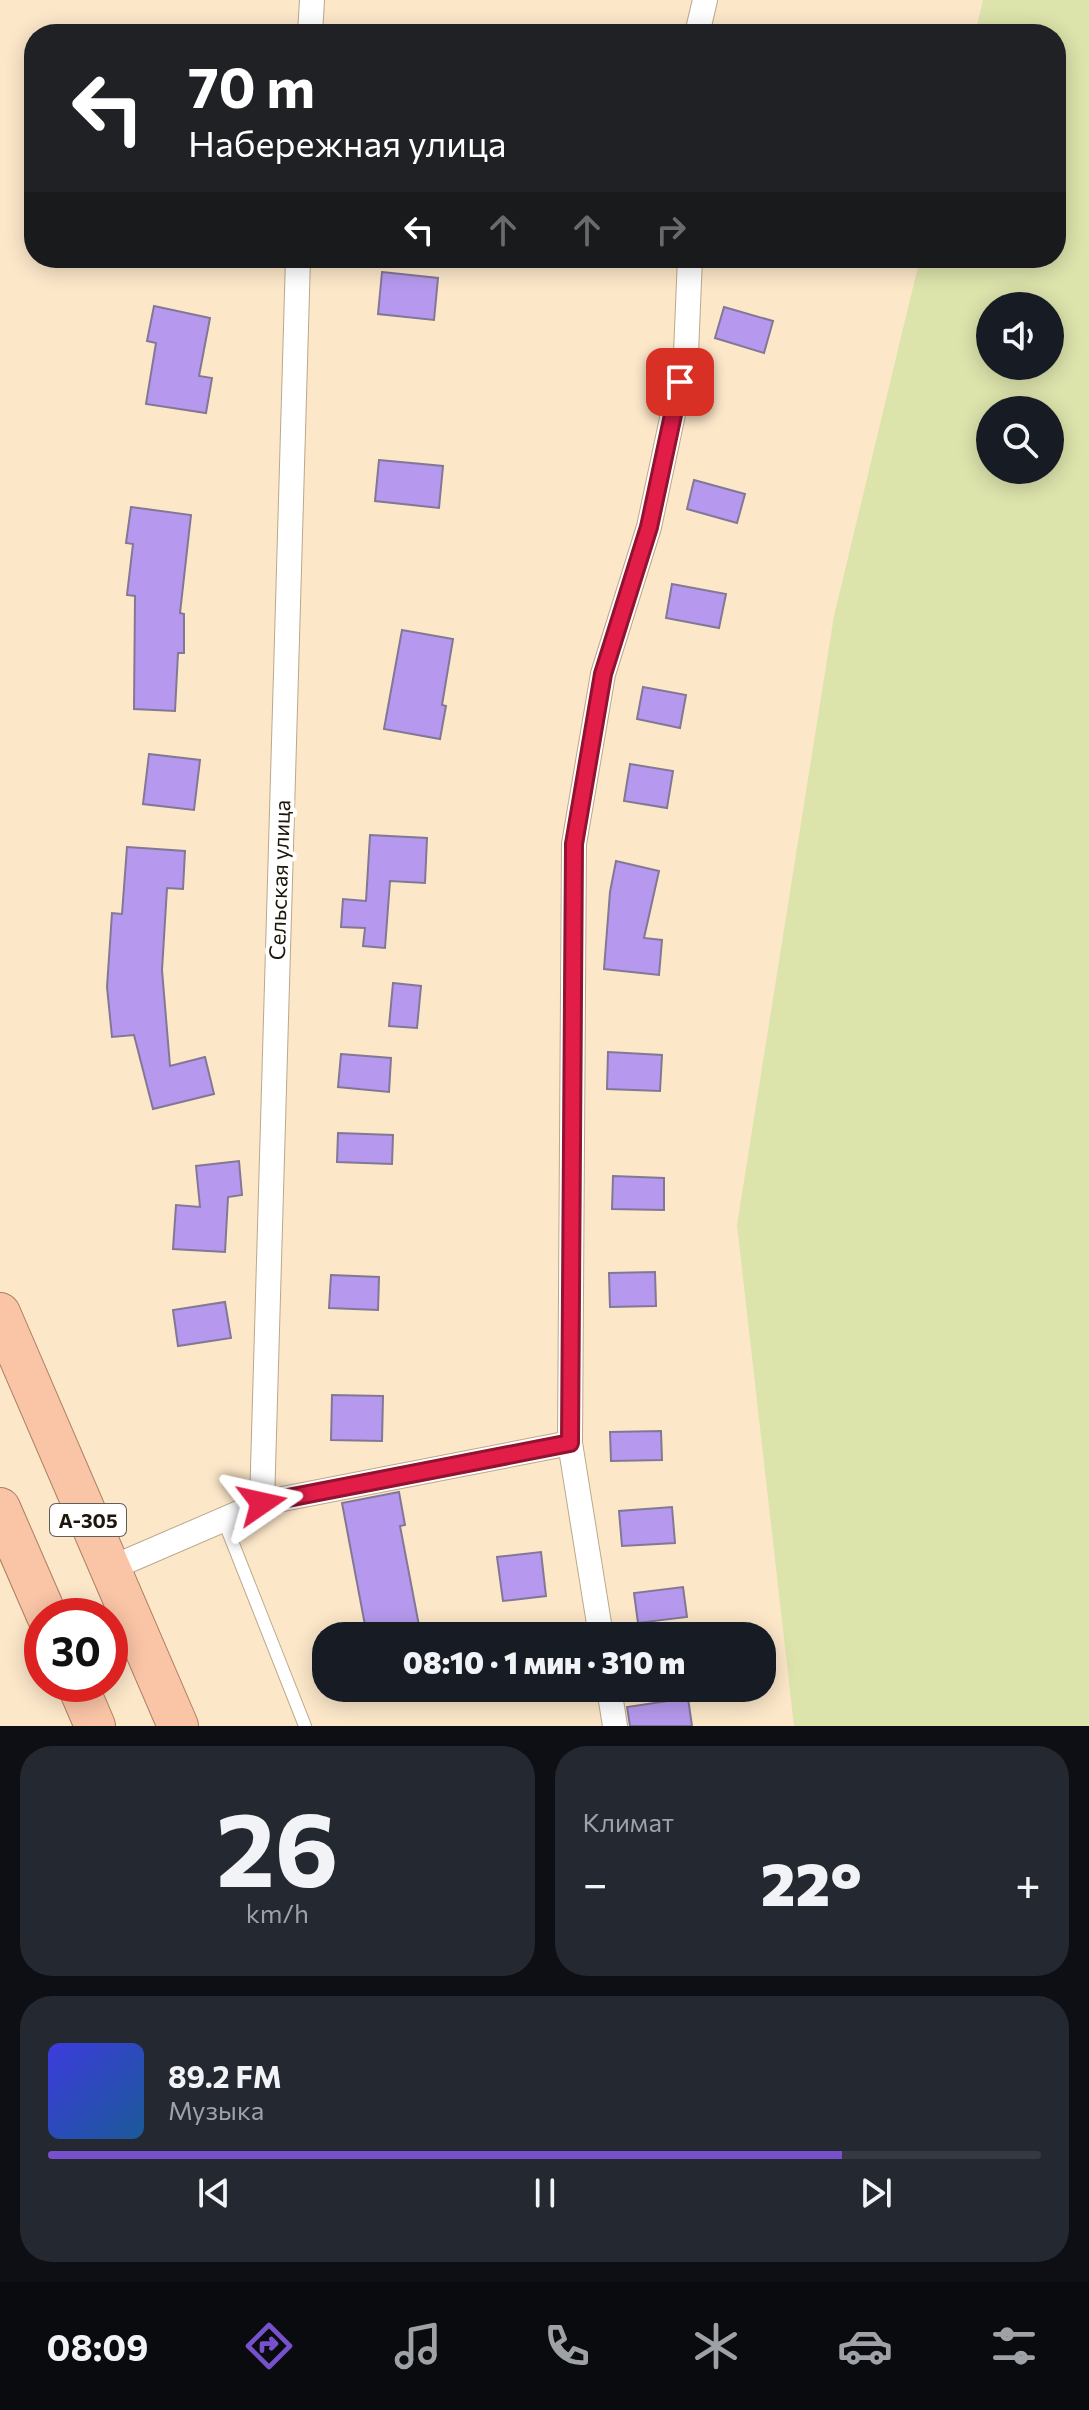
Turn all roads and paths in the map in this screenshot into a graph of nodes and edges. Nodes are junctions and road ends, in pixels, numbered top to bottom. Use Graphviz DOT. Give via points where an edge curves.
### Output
graph roads {
  1 [pos="312,0"];
  2 [pos="705,0"];
  3 [pos="311,24"];
  4 [pos="699,24"];
  5 [pos="298,268"];
  6 [pos="690,268"];
  7 [pos="0,1313"];
  8 [pos="570,1443"];
  9 [pos="262,1503"];
  10 [pos="0,1508"];
  11 [pos="224,1521"];
  12 [pos="109,1569"];
  13 [pos="39,1598"];
  14 [pos="599,1622"];
  15 [pos="85,1702"];
  16 [pos="611,1702"];
  17 [pos="95,1726"];
  18 [pos="178,1726"];
  19 [pos="305,1726"];
  20 [pos="615,1726"];
  1 -- 3 [label="street"];
  2 -- 4 [label="street"];
  5 -- 9 [label="street, Сельская улица"];
  6 -- 8 [label="street" via="686,353 649,527 603,674 574,844"];
  7 -- 12 [label="highway, А-305"];
  8 -- 9 [label="street"];
  8 -- 14 [label="street"];
  9 -- 11 [label="street"];
  10 -- 13 [label="highway"];
  11 -- 12 [label="street"];
  11 -- 19 [label="lane"];
  12 -- 18 [label="highway, А-305"];
  15 -- 17 [label="highway"];
  16 -- 20 [label="street"];
}
